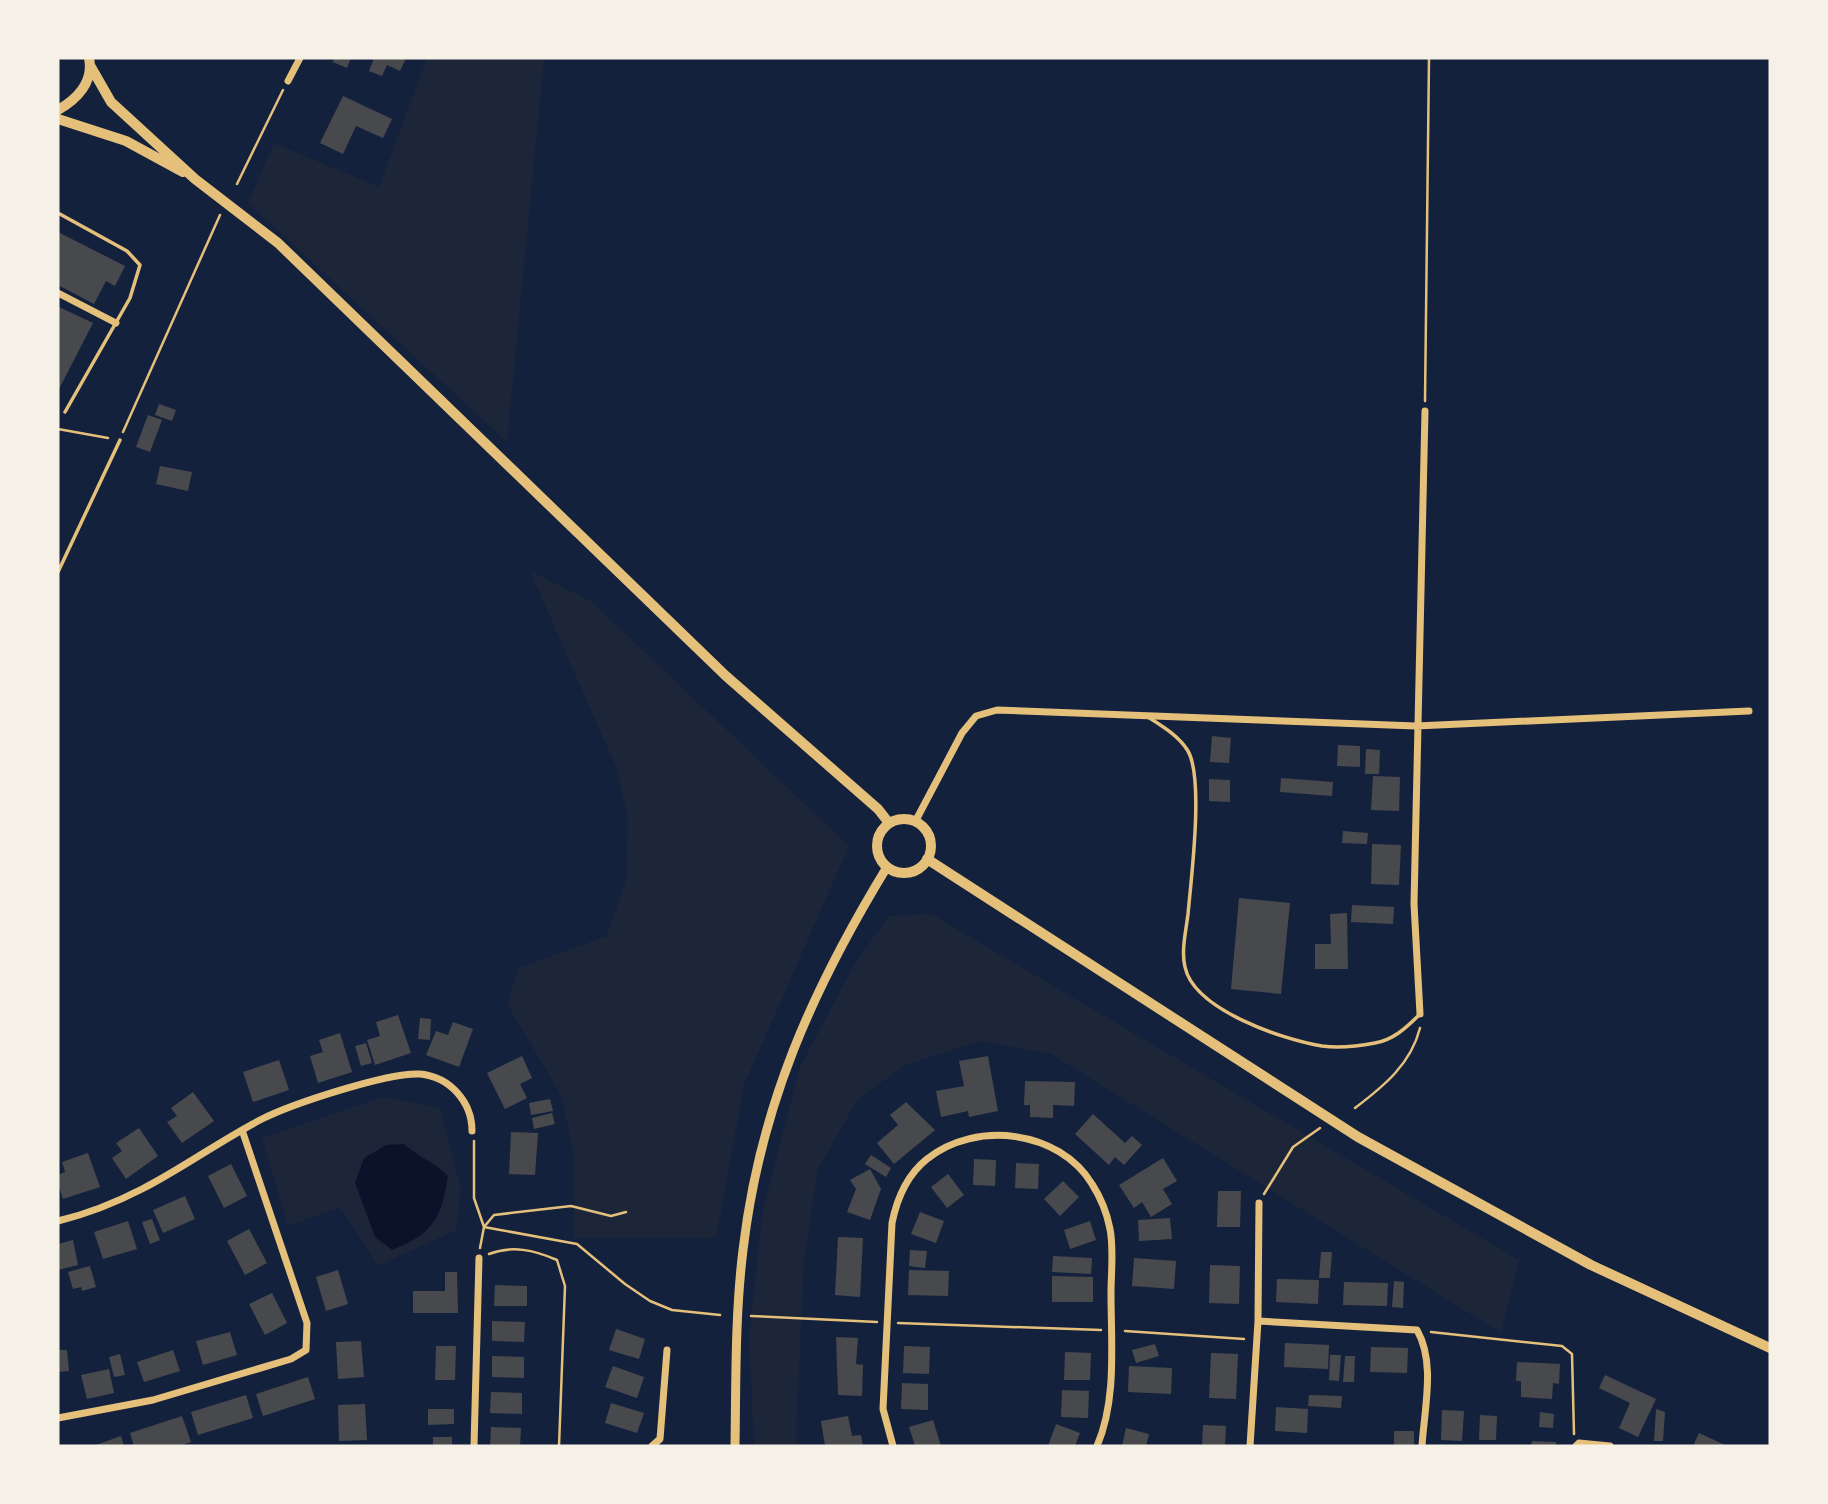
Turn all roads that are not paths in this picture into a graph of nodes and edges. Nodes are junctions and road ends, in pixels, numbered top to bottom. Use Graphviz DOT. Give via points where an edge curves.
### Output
graph roads {
  1 [pos="299,58"];
  2 [pos="90,62"];
  3 [pos="288,81"];
  4 [pos="58,110"];
  5 [pos="58,119"];
  6 [pos="195,178"];
  7 [pos="58,213"];
  8 [pos="58,293"];
  9 [pos="116,323"];
  10 [pos="1425,411"];
  11 [pos="65,412"];
  12 [pos="120,440"];
  13 [pos="58,572"];
  14 [pos="1749,711"];
  15 [pos="1146,716"];
  16 [pos="1416,726"];
  17 [pos="915,822"];
  18 [pos="889,823"];
  19 [pos="927,859"];
  20 [pos="887,867"];
  21 [pos="1420,1014"];
  22 [pos="242,1130"];
  23 [pos="472,1131"];
  24 [pos="1259,1203"];
  25 [pos="58,1221"];
  26 [pos="479,1258"];
  27 [pos="1258,1321"];
  28 [pos="1726,1326"];
  29 [pos="1770,1342"];
  30 [pos="1770,1348"];
  31 [pos="667,1350"];
  32 [pos="58,1418"];
  33 [pos="1578,1445"];
  34 [pos="474,1446"];
  35 [pos="652,1446"];
  36 [pos="735,1446"];
  37 [pos="893,1446"];
  38 [pos="1097,1446"];
  39 [pos="1250,1446"];
  40 [pos="1422,1446"];
  41 [pos="1610,1446"];
  1 -- 3 [label="street"];
  2 -- 4 [label="main road" via="86,85"];
  2 -- 6 [label="main road" via="111,102"];
  5 -- 6 [label="main road" via="125,141"];
  6 -- 18 [label="main road" via="278,243 726,676"];
  7 -- 9 [label="lane" via="127,251 140,265"];
  8 -- 9 [label="street"];
  9 -- 11 [label="lane"];
  10 -- 16 [label="street"];
  12 -- 13 [label="lane"];
  14 -- 16 [label="street"];
  15 -- 16 [label="street"];
  15 -- 17 [label="street" via="997,710 976,716 962,733"];
  15 -- 21 [label="lane" via="1171,732 1188,751 1194,769 1192,877 1185,941 1185,967 1194,986 1227,1012 1278,1036 1324,1046 1378,1042 1403,1031"];
  16 -- 21 [label="street" via="1414,904"];
  17 -- 18 [label="main road"];
  17 -- 19 [label="main road" via="929,837"];
  18 -- 20 [label="main road" via="881,831 877,848"];
  19 -- 20 [label="main road" via="909,873"];
  19 -- 28 [label="main road" via="1358,1137 1591,1265"];
  20 -- 36 [label="street" via="822,980 795,1042 765,1135 743,1250"];
  22 -- 23 [label="street" via="333,1095 420,1074 450,1086 462,1098 472,1113"];
  22 -- 25 [label="street" via="143,1189"];
  22 -- 32 [label="street" via="307,1323 306,1350 292,1359 153,1400"];
  24 -- 27 [label="street"];
  26 -- 34 [label="street"];
  27 -- 39 [label="street"];
  27 -- 40 [label="street" via="1418,1330 1428,1365"];
  28 -- 29 [label="main road"];
  28 -- 30 [label="main road"];
  31 -- 35 [label="street" via="660,1439"];
  33 -- 41 [label="street"];
  37 -- 38 [label="street" via="883,1409 897,1198 926,1160 948,1146 998,1135 1052,1147 1091,1182 1104,1208 1110,1232 1111,1331 1108,1410"];
}
